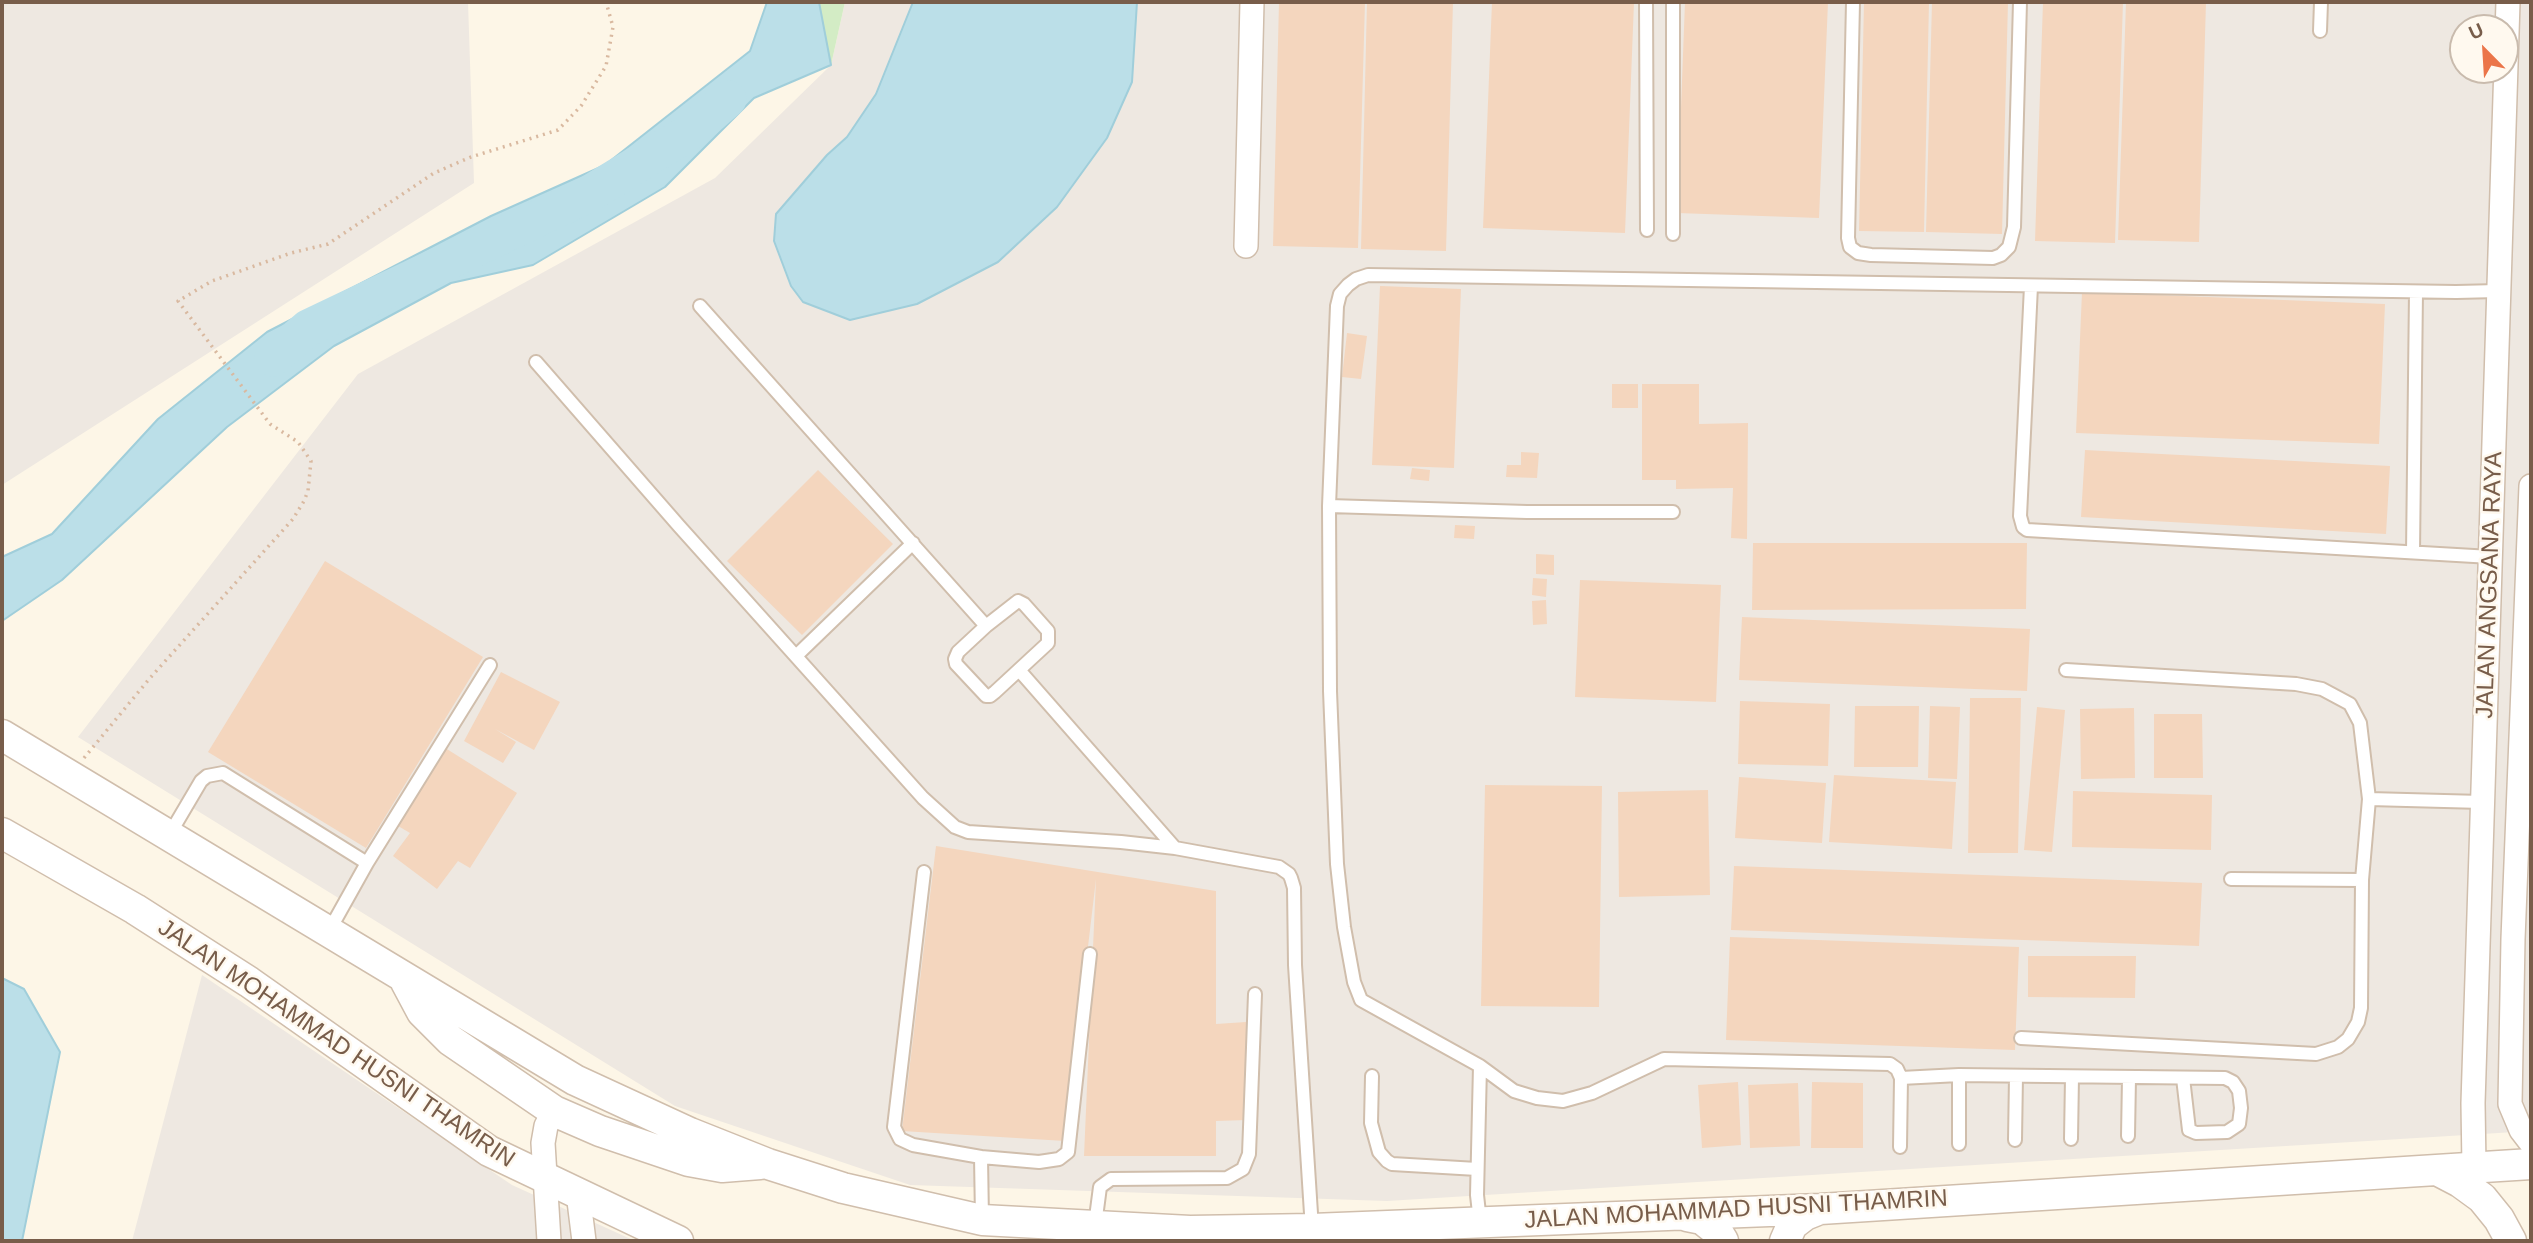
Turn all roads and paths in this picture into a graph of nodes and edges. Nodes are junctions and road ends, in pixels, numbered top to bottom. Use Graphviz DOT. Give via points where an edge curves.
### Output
graph roads {
  1 [pos="606,2"];
  2 [pos="1252,2"];
  3 [pos="1646,2"];
  4 [pos="1673,2"];
  5 [pos="1853,2"];
  6 [pos="2020,2"];
  7 [pos="2321,2"];
  8 [pos="2508,2"];
  9 [pos="2320,31"];
  10 [pos="1647,230"];
  11 [pos="1673,234"];
  12 [pos="1246,246"];
  13 [pos="2031,286"];
  14 [pos="2498,291"];
  15 [pos="2416,292"];
  16 [pos="700,306"];
  17 [pos="536,362"];
  18 [pos="2531,486"];
  19 [pos="1329,506"];
  20 [pos="1673,512"];
  21 [pos="914,543"];
  22 [pos="2413,552"];
  23 [pos="2491,557"];
  24 [pos="2530,564"];
  25 [pos="986,626"];
  26 [pos="796,656"];
  27 [pos="490,665"];
  28 [pos="1019,670"];
  29 [pos="2066,670"];
  30 [pos="2,735"];
  31 [pos="69,775"];
  32 [pos="2369,799"];
  33 [pos="2483,802"];
  34 [pos="2,833"];
  35 [pos="168,837"];
  36 [pos="1175,848"];
  37 [pos="367,863"];
  38 [pos="924,872"];
  39 [pos="2231,879"];
  40 [pos="2362,880"];
  41 [pos="328,932"];
  42 [pos="1090,954"];
  43 [pos="404,978"];
  44 [pos="1255,994"];
  45 [pos="2021,1038"];
  46 [pos="1480,1066"];
  47 [pos="1959,1075"];
  48 [pos="1372,1076"];
  49 [pos="2016,1076"];
  50 [pos="2072,1077"];
  51 [pos="1900,1078"];
  52 [pos="2129,1078"];
  53 [pos="2183,1078"];
  54 [pos="554,1111"];
  55 [pos="2128,1136"];
  56 [pos="2071,1139"];
  57 [pos="2015,1140"];
  58 [pos="2531,1143"];
  59 [pos="1959,1144"];
  60 [pos="1900,1147"];
  61 [pos="981,1157"];
  62 [pos="768,1164"];
  63 [pos="2531,1164"];
  64 [pos="2474,1167"];
  65 [pos="1478,1169"];
  66 [pos="2436,1169"];
  67 [pos="546,1179"];
  68 [pos="578,1193"];
  69 [pos="1819,1209"];
  70 [pos="1683,1215"];
  71 [pos="982,1220"];
  72 [pos="1480,1222"];
  73 [pos="1095,1228"];
  74 [pos="1312,1229"];
  75 [pos="549,1241"];
  76 [pos="584,1241"];
  77 [pos="678,1241"];
  78 [pos="1723,1241"];
  79 [pos="1784,1241"];
  80 [pos="2511,1241"];
  81 [pos="2531,1241"];
  1 -- 31 [label="path" via="613,27 606,66 581,106 558,130 434,173 328,244 212,281 178,301 270,424 298,442 312,461 304,501"];
  2 -- 12 [label="street"];
  3 -- 10 [label="lane"];
  4 -- 11 [label="lane"];
  5 -- 6 [label="lane" via="1850,247 1871,254 1993,257 2010,247 2014,226"];
  7 -- 9 [label="lane"];
  8 -- 14 [label="street, JALAN ANGSANA RAYA"];
  13 -- 15 [label="lane"];
  13 -- 19 [label="lane" via="1368,275 1340,294 1337,306"];
  13 -- 22 [label="lane" via="2020,516 2027,530"];
  14 -- 15 [label="lane"];
  14 -- 23 [label="street, JALAN ANGSANA RAYA"];
  15 -- 22 [label="lane"];
  16 -- 21 [label="lane"];
  17 -- 26 [label="lane"];
  18 -- 24 [label="street, JALAN ANGSANA RAYA"];
  19 -- 20 [label="lane"];
  19 -- 46 [label="lane" via="1336,850 1354,982 1361,1000 1371,1007"];
  21 -- 25 [label="lane"];
  21 -- 26 [label="lane"];
  22 -- 23 [label="lane"];
  23 -- 33 [label="street, JALAN ANGSANA RAYA"];
  24 -- 58 [label="street, JALAN ANGSANA RAYA" via="2510,1104"];
  25 -- 28 [label="lane" via="1018,601 1048,631 1048,643"];
  25 -- 28 [label="lane" via="958,652 956,664 986,696"];
  26 -- 36 [label="lane" via="923,798 955,827 968,832"];
  27 -- 37 [label="lane"];
  28 -- 36 [label="lane"];
  29 -- 32 [label="lane" via="2322,689 2350,704 2360,723"];
  30 -- 31 [label="street, JALAN MOHAMMAD HUSNI THAMRIN"];
  31 -- 35 [label="street, JALAN MOHAMMAD HUSNI THAMRIN"];
  32 -- 33 [label="lane"];
  32 -- 40 [label="lane"];
  33 -- 64 [label="street, JALAN ANGSANA RAYA"];
  34 -- 67 [label="street, JALAN MOHAMMAD HUSNI THAMRIN" via="135,909 489,1151"];
  35 -- 37 [label="lane" via="201,781 223,773"];
  35 -- 41 [label="street, JALAN MOHAMMAD HUSNI THAMRIN"];
  36 -- 74 [label="lane" via="1279,867 1291,878"];
  37 -- 41 [label="lane"];
  38 -- 61 [label="lane" via="894,1127 900,1139 913,1145"];
  39 -- 40 [label="lane"];
  40 -- 45 [label="lane" via="2361,1008 2348,1039 2338,1047 2316,1054"];
  41 -- 43 [label="street, JALAN MOHAMMAD HUSNI THAMRIN"];
  42 -- 61 [label="lane" via="1068,1152 1059,1159 1039,1162"];
  43 -- 54 [label="street" via="422,1012 450,1040"];
  43 -- 62 [label="street, JALAN MOHAMMAD HUSNI THAMRIN" via="575,1080"];
  44 -- 73 [label="lane" via="1249,1154 1243,1169 1227,1178 1111,1179 1100,1188"];
  46 -- 51 [label="lane" via="1514,1091 1563,1101 1592,1093 1664,1059 1890,1065"];
  46 -- 65 [label="lane"];
  47 -- 49 [label="lane"];
  47 -- 51 [label="lane"];
  47 -- 59 [label="lane"];
  48 -- 65 [label="lane" via="1371,1123 1379,1152 1387,1161"];
  49 -- 50 [label="lane"];
  49 -- 57 [label="lane"];
  50 -- 52 [label="lane"];
  50 -- 56 [label="lane"];
  51 -- 60 [label="lane"];
  52 -- 53 [label="lane"];
  52 -- 55 [label="lane"];
  53 -- 53 [label="lane" via="2233,1082 2239,1091 2239,1124 2227,1132 2189,1130"];
  54 -- 62 [label="street" via="689,1161 722,1167"];
  54 -- 67 [label="street" via="544,1133"];
  61 -- 71 [label="lane"];
  62 -- 71 [label="street, JALAN MOHAMMAD HUSNI THAMRIN" via="843,1188"];
  63 -- 64 [label="street, JALAN MOHAMMAD HUSNI THAMRIN"];
  64 -- 66 [label="street, JALAN MOHAMMAD HUSNI THAMRIN"];
  64 -- 81 [label="street" via="2498,1206"];
  65 -- 72 [label="lane"];
  66 -- 69 [label="street, JALAN MOHAMMAD HUSNI THAMRIN"];
  66 -- 80 [label="street" via="2482,1198"];
  67 -- 68 [label="street, JALAN MOHAMMAD HUSNI THAMRIN"];
  67 -- 75 [label="street"];
  68 -- 76 [label="street"];
  68 -- 77 [label="street, JALAN MOHAMMAD HUSNI THAMRIN"];
  69 -- 70 [label="street, JALAN MOHAMMAD HUSNI THAMRIN"];
  69 -- 79 [label="street" via="1792,1225"];
  70 -- 72 [label="street, JALAN MOHAMMAD HUSNI THAMRIN"];
  70 -- 78 [label="street" via="1702,1219"];
  71 -- 73 [label="street, JALAN MOHAMMAD HUSNI THAMRIN"];
  72 -- 74 [label="street, JALAN MOHAMMAD HUSNI THAMRIN"];
  73 -- 74 [label="street, JALAN MOHAMMAD HUSNI THAMRIN"];
}
